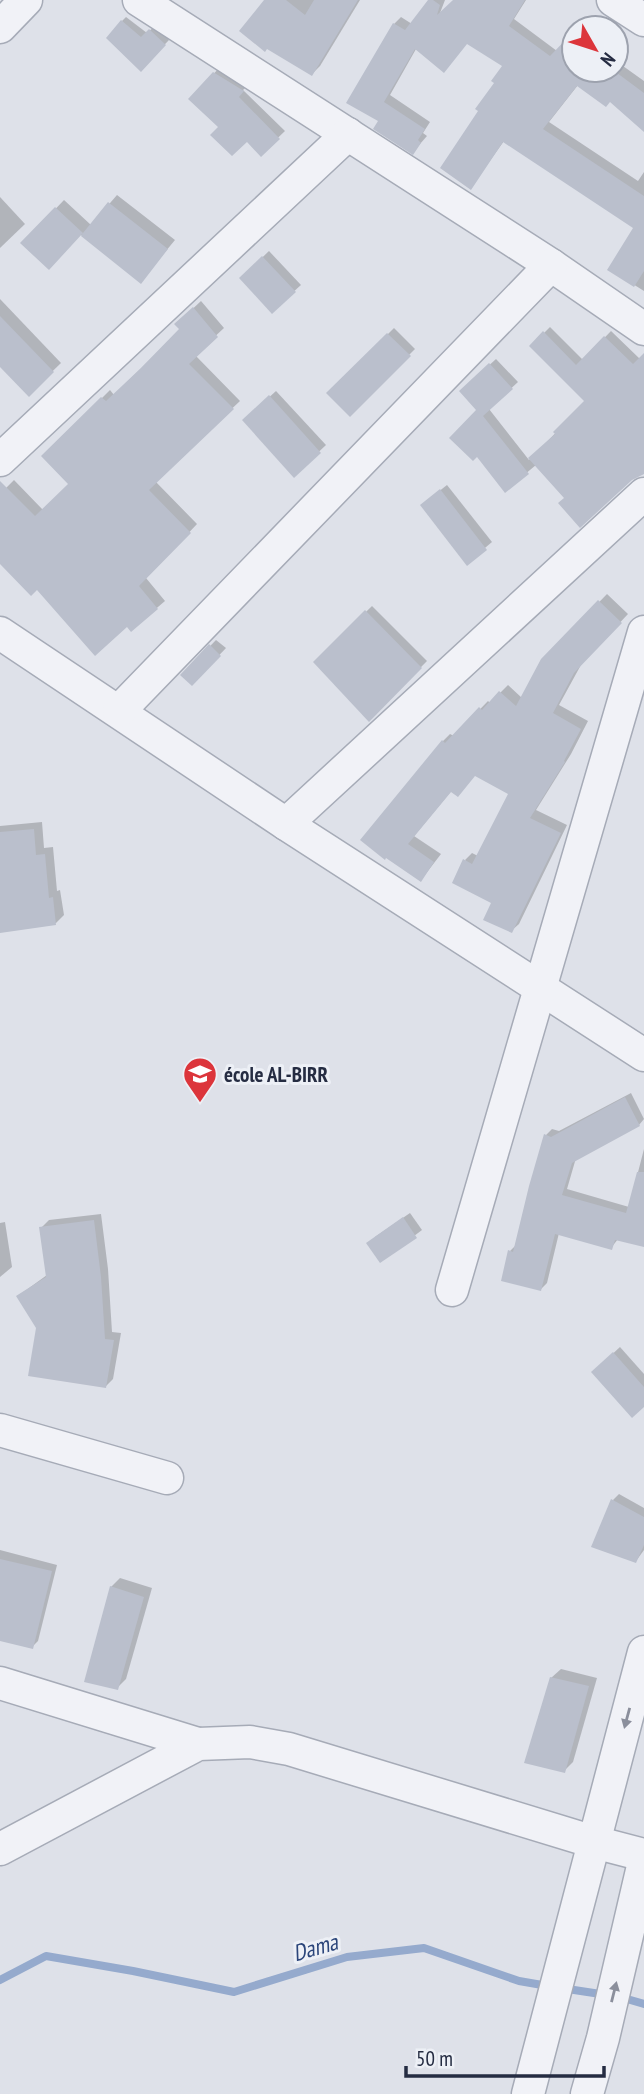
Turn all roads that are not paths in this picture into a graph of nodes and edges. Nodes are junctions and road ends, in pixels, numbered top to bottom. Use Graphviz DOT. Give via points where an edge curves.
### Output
graph roads {
  1 [pos="26,0"];
  2 [pos="139,0"];
  3 [pos="613,0"];
  4 [pos="644,20"];
  5 [pos="0,27"];
  6 [pos="348,134"];
  7 [pos="551,265"];
  8 [pos="644,329"];
  9 [pos="0,460"];
  10 [pos="644,494"];
  11 [pos="644,632"];
  12 [pos="0,633"];
  13 [pos="119,711"];
  14 [pos="286,824"];
  15 [pos="540,987"];
  16 [pos="644,1055"];
  17 [pos="452,1290"];
  18 [pos="0,1430"];
  19 [pos="167,1478"];
  20 [pos="644,1651"];
  21 [pos="0,1683"];
  22 [pos="198,1744"];
  23 [pos="594,1842"];
  24 [pos="0,1849"];
  25 [pos="644,1855"];
  26 [pos="644,1862"];
  27 [pos="528,2094"];
  28 [pos="587,2094"];
  1 -- 5 [label="street"];
  2 -- 6 [label="street"];
  3 -- 4 [label="street"];
  6 -- 7 [label="street"];
  6 -- 9 [label="street"];
  7 -- 8 [label="street"];
  7 -- 13 [label="street"];
  10 -- 14 [label="street"];
  11 -- 15 [label="street"];
  12 -- 13 [label="street"];
  13 -- 14 [label="street"];
  14 -- 15 [label="street"];
  15 -- 16 [label="street"];
  15 -- 17 [label="street"];
  18 -- 19 [label="street"];
  20 -- 23 [label="street, one-way"];
  21 -- 22 [label="street"];
  22 -- 23 [label="street" via="250,1742 289,1749"];
  22 -- 24 [label="street"];
  23 -- 25 [label="street"];
  23 -- 27 [label="street"];
  28 -- 26 [label="street, one-way"];
}
